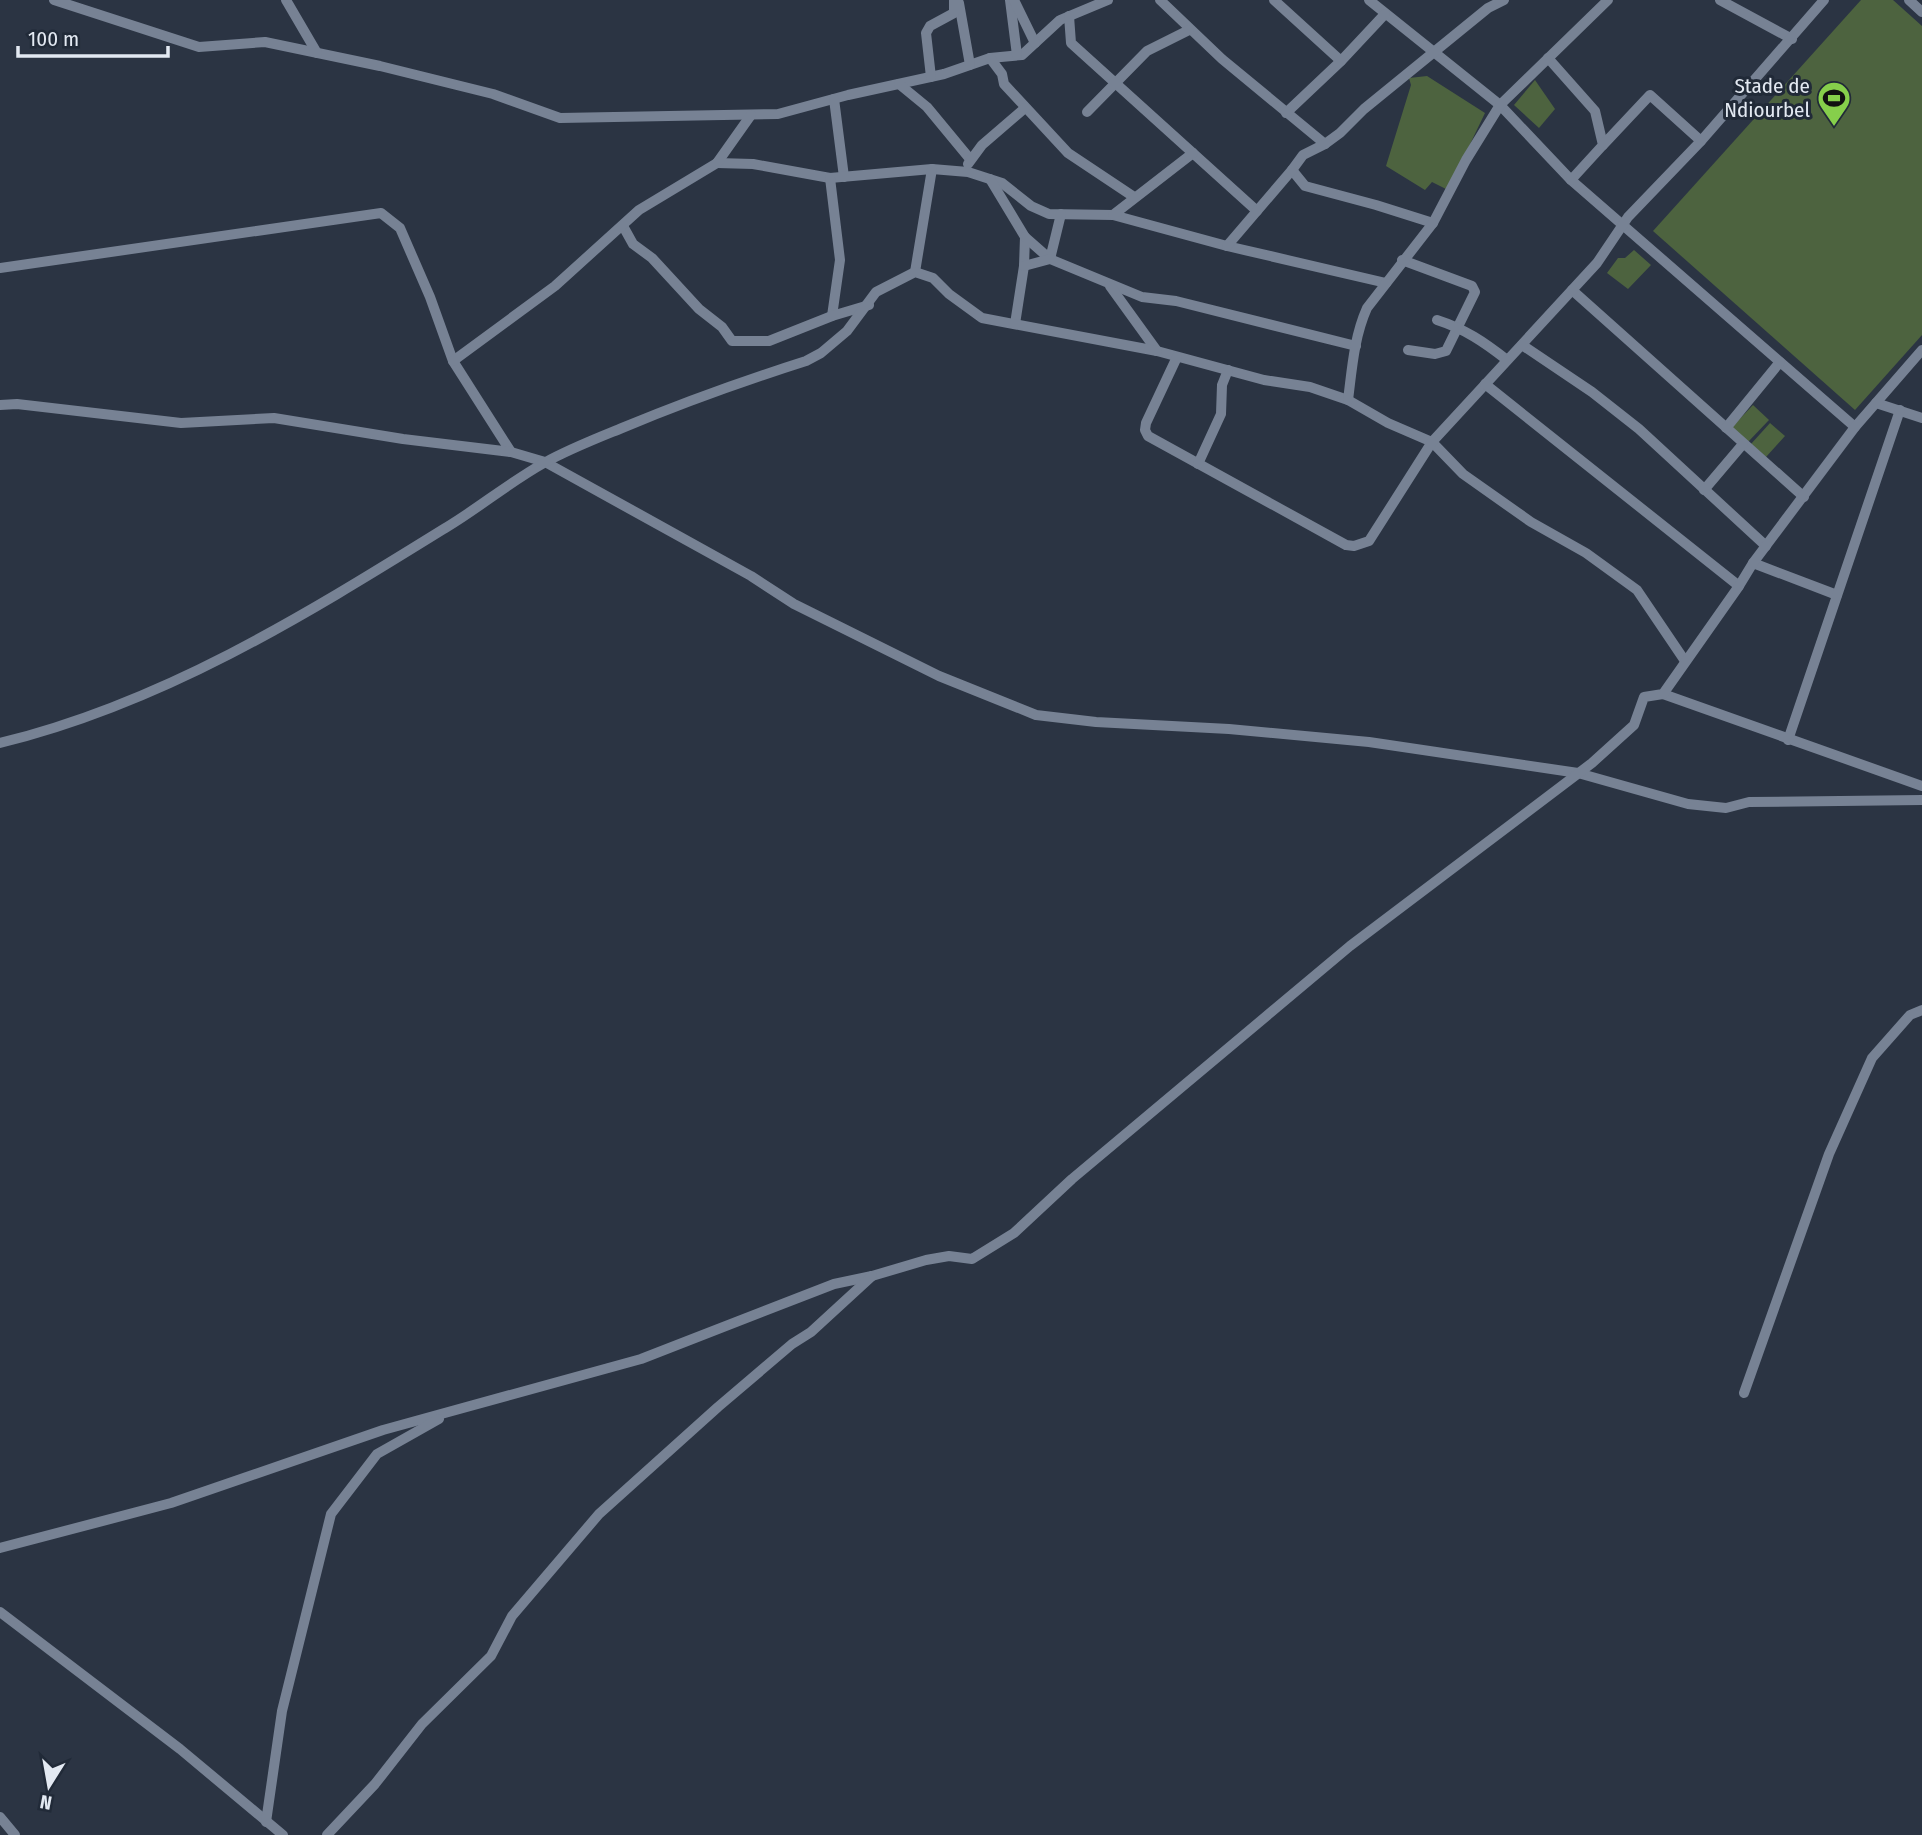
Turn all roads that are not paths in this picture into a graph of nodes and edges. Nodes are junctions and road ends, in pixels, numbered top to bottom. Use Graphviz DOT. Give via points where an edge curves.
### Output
graph roads {
  1 [pos="54,0"];
  2 [pos="286,0"];
  3 [pos="956,0"];
  4 [pos="1012,0"];
  5 [pos="1108,0"];
  6 [pos="1160,0"];
  7 [pos="1274,0"];
  8 [pos="1369,0"];
  9 [pos="1504,0"];
  10 [pos="1608,0"];
  11 [pos="1720,0"];
  12 [pos="1824,0"];
  13 [pos="1909,0"];
  14 [pos="1485,4"];
  15 [pos="1922,12"];
  16 [pos="1385,14"];
  17 [pos="1069,16"];
  18 [pos="1189,30"];
  19 [pos="1792,39"];
  20 [pos="1035,43"];
  21 [pos="317,53"];
  22 [pos="1436,53"];
  23 [pos="1017,55"];
  24 [pos="990,58"];
  25 [pos="1548,58"];
  26 [pos="1341,61"];
  27 [pos="970,65"];
  28 [pos="931,77"];
  29 [pos="1115,82"];
  30 [pos="899,84"];
  31 [pos="834,99"];
  32 [pos="1500,105"];
  33 [pos="1025,108"];
  34 [pos="1087,112"];
  35 [pos="1286,113"];
  36 [pos="751,115"];
  37 [pos="1702,141"];
  38 [pos="1325,144"];
  39 [pos="1603,145"];
  40 [pos="1193,153"];
  41 [pos="970,159"];
  42 [pos="717,163"];
  43 [pos="932,169"];
  44 [pos="1293,170"];
  45 [pos="964,172"];
  46 [pos="830,177"];
  47 [pos="844,177"];
  48 [pos="990,179"];
  49 [pos="1571,180"];
  50 [pos="1134,197"];
  51 [pos="1257,211"];
  52 [pos="1061,214"];
  53 [pos="1113,215"];
  54 [pos="1433,223"];
  55 [pos="1621,225"];
  56 [pos="623,226"];
  57 [pos="1026,237"];
  58 [pos="1227,246"];
  59 [pos="1050,259"];
  60 [pos="1402,260"];
  61 [pos="1024,267"];
  62 [pos="0,268"];
  63 [pos="915,272"];
  64 [pos="1385,283"];
  65 [pos="1110,286"];
  66 [pos="1572,290"];
  67 [pos="869,305"];
  68 [pos="832,316"];
  69 [pos="1437,320"];
  70 [pos="1015,324"];
  71 [pos="1459,327"];
  72 [pos="1522,345"];
  73 [pos="1356,346"];
  74 [pos="1408,349"];
  75 [pos="1922,350"];
  76 [pos="1157,351"];
  77 [pos="1177,357"];
  78 [pos="453,360"];
  79 [pos="1507,360"];
  80 [pos="1780,362"];
  81 [pos="1228,370"];
  82 [pos="1485,384"];
  83 [pos="1348,400"];
  84 [pos="1876,402"];
  85 [pos="0,405"];
  86 [pos="1900,410"];
  87 [pos="1922,418"];
  88 [pos="1855,427"];
  89 [pos="1726,428"];
  90 [pos="1432,442"];
  91 [pos="1743,444"];
  92 [pos="511,452"];
  93 [pos="545,462"];
  94 [pos="1198,464"];
  95 [pos="1704,490"];
  96 [pos="1804,497"];
  97 [pos="1766,546"];
  98 [pos="1753,563"];
  99 [pos="1739,586"];
  100 [pos="1837,595"];
  101 [pos="1685,661"];
  102 [pos="1663,694"];
  103 [pos="1788,740"];
  104 [pos="0,743"];
  105 [pos="1578,773"];
  106 [pos="1922,786"];
  107 [pos="1922,800"];
  108 [pos="1922,1010"];
  109 [pos="872,1276"];
  110 [pos="1744,1393"];
  111 [pos="454,1410"];
  112 [pos="0,1549"];
  113 [pos="0,1612"];
  114 [pos="0,1817"];
  115 [pos="266,1822"];
  116 [pos="15,1835"];
  117 [pos="284,1835"];
  118 [pos="327,1835"];
  1 -- 21 [label="street" via="199,47 265,42"];
  2 -- 21 [label="street"];
  3 -- 27 [label="street"];
  3 -- 28 [label="street" via="954,13 926,33"];
  4 -- 20 [label="street"];
  4 -- 23 [label="street"];
  5 -- 17 [label="street"];
  6 -- 18 [label="street"];
  7 -- 26 [label="street"];
  8 -- 16 [label="street"];
  9 -- 14 [label="street"];
  10 -- 25 [label="street"];
  11 -- 19 [label="street"];
  12 -- 19 [label="street"];
  13 -- 15 [label="street"];
  14 -- 22 [label="street"];
  16 -- 22 [label="street"];
  16 -- 26 [label="street"];
  17 -- 20 [label="street"];
  17 -- 29 [label="street" via="1071,43"];
  18 -- 29 [label="street" via="1147,51"];
  18 -- 35 [label="street"];
  19 -- 37 [label="street"];
  20 -- 23 [label="street"];
  21 -- 36 [label="street" via="493,94 560,118"];
  22 -- 32 [label="street"];
  22 -- 38 [label="street"];
  23 -- 24 [label="street"];
  24 -- 27 [label="street"];
  24 -- 33 [label="street"];
  25 -- 32 [label="street"];
  25 -- 39 [label="street" via="1595,111"];
  26 -- 35 [label="street"];
  27 -- 28 [label="street"];
  28 -- 30 [label="street"];
  29 -- 34 [label="street"];
  29 -- 40 [label="street"];
  30 -- 31 [label="street"];
  30 -- 41 [label="street" via="927,107"];
  31 -- 36 [label="street" via="778,114"];
  31 -- 47 [label="street"];
  32 -- 49 [label="street"];
  32 -- 54 [label="street"];
  33 -- 41 [label="street"];
  33 -- 50 [label="street" via="1068,153"];
  35 -- 38 [label="street"];
  36 -- 42 [label="street"];
  37 -- 39 [label="street" via="1650,94"];
  37 -- 55 [label="street"];
  38 -- 44 [label="street" via="1303,155"];
  39 -- 49 [label="street"];
  40 -- 50 [label="street"];
  40 -- 51 [label="street"];
  41 -- 45 [label="street"];
  42 -- 46 [label="street"];
  42 -- 56 [label="street" via="639,210"];
  43 -- 45 [label="street"];
  43 -- 47 [label="street"];
  43 -- 63 [label="street"];
  44 -- 51 [label="street"];
  44 -- 54 [label="street" via="1305,186"];
  45 -- 48 [label="street"];
  46 -- 47 [label="street"];
  46 -- 68 [label="street" via="840,260"];
  48 -- 52 [label="street" via="1031,206"];
  48 -- 57 [label="street"];
  49 -- 55 [label="street"];
  50 -- 53 [label="street"];
  51 -- 58 [label="street"];
  52 -- 53 [label="street"];
  52 -- 59 [label="street"];
  53 -- 58 [label="street"];
  54 -- 60 [label="street"];
  55 -- 66 [label="street" via="1604,255"];
  55 -- 80 [label="street"];
  56 -- 68 [label="street" via="633,244 732,341 769,341"];
  56 -- 78 [label="street" via="555,286"];
  57 -- 59 [label="street"];
  57 -- 61 [label="street"];
  58 -- 64 [label="street"];
  59 -- 61 [label="street"];
  59 -- 65 [label="street"];
  60 -- 64 [label="street"];
  60 -- 71 [label="street" via="1473,288"];
  61 -- 70 [label="street"];
  62 -- 78 [label="street" via="381,213 400,228"];
  63 -- 67 [label="street" via="876,292"];
  63 -- 70 [label="street" via="933,278 982,318"];
  64 -- 73 [label="street" via="1360,322"];
  65 -- 73 [label="street"];
  65 -- 76 [label="street"];
  66 -- 72 [label="street"];
  66 -- 89 [label="street"];
  67 -- 68 [label="street"];
  67 -- 93 [label="street" via="834,343 806,361 683,403"];
  69 -- 71 [label="street"];
  70 -- 76 [label="street"];
  71 -- 74 [label="street" via="1444,353"];
  71 -- 79 [label="street"];
  72 -- 79 [label="street"];
  72 -- 95 [label="street" via="1639,429"];
  73 -- 83 [label="street"];
  75 -- 84 [label="street"];
  76 -- 77 [label="street"];
  77 -- 81 [label="street"];
  77 -- 94 [label="street" via="1144,430"];
  78 -- 92 [label="street"];
  79 -- 82 [label="street"];
  80 -- 88 [label="street"];
  80 -- 89 [label="street"];
  81 -- 83 [label="street"];
  81 -- 94 [label="street" via="1222,385 1221,414"];
  82 -- 90 [label="street"];
  82 -- 99 [label="street"];
  83 -- 90 [label="street"];
  84 -- 86 [label="street"];
  84 -- 88 [label="street"];
  85 -- 92 [label="street" via="181,423 274,418"];
  86 -- 87 [label="street"];
  86 -- 100 [label="street"];
  88 -- 96 [label="street"];
  89 -- 91 [label="street"];
  90 -- 94 [label="street" via="1374,535 1354,546"];
  90 -- 101 [label="street" via="1463,474 1637,590"];
  91 -- 95 [label="street"];
  91 -- 96 [label="street"];
  92 -- 93 [label="street"];
  93 -- 104 [label="street" via="351,587 252,643 140,698"];
  93 -- 105 [label="street" via="794,604 939,676 1036,716 1369,742"];
  95 -- 97 [label="street"];
  96 -- 97 [label="street"];
  97 -- 98 [label="street"];
  98 -- 99 [label="street"];
  98 -- 100 [label="street"];
  99 -- 101 [label="street"];
  100 -- 103 [label="street"];
  101 -- 102 [label="street"];
  102 -- 103 [label="street"];
  102 -- 105 [label="street" via="1644,697 1633,725"];
  103 -- 106 [label="street"];
  105 -- 107 [label="street" via="1688,804 1726,808 1749,802"];
  105 -- 109 [label="street" via="1350,946 1014,1233 972,1259 926,1259"];
  108 -- 110 [label="street" via="1910,1015 1872,1058 1829,1154"];
  109 -- 111 [label="street" via="834,1284 641,1359"];
  109 -- 118 [label="street" via="599,1514 512,1616 491,1656 422,1724"];
  111 -- 112 [label="street" via="171,1503"];
  111 -- 115 [label="street" via="377,1454 331,1514 282,1711"];
  113 -- 115 [label="street" via="180,1749"];
  114 -- 116 [label="street"];
  115 -- 117 [label="street"];
}
